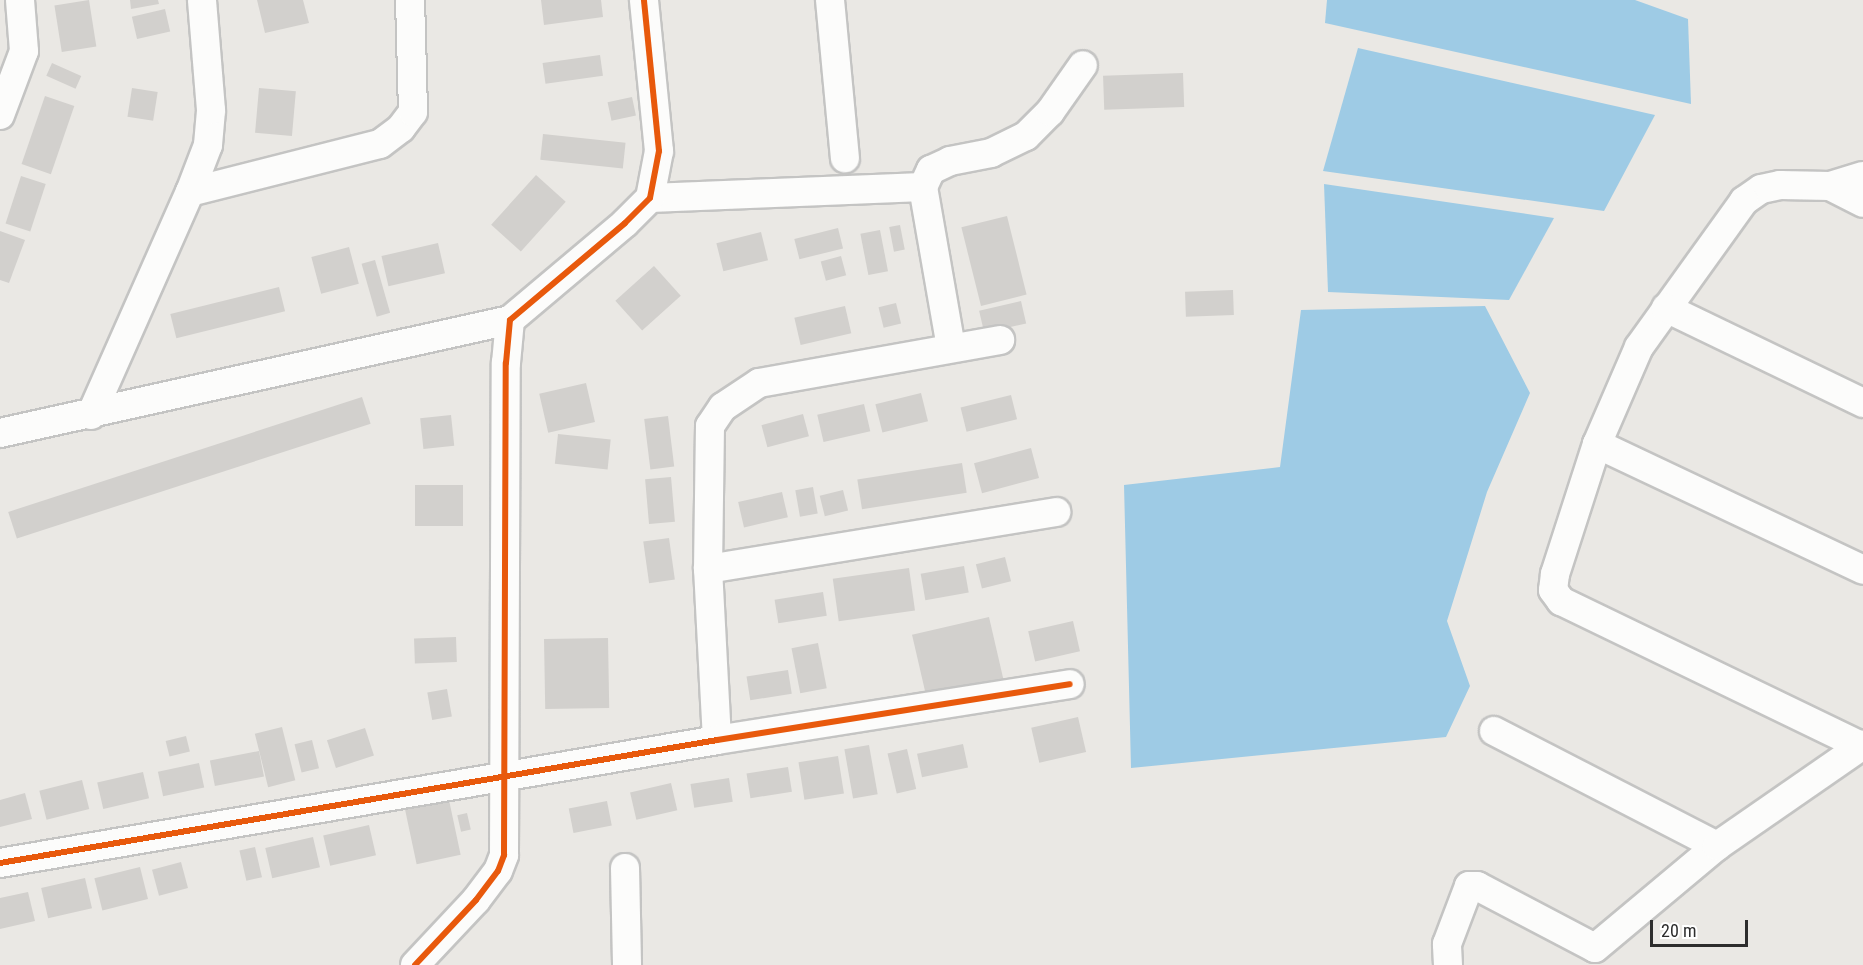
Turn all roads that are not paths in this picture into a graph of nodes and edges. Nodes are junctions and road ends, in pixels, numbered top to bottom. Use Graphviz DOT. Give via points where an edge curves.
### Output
graph roads {
  1 [pos="20,0"];
  2 [pos="202,0"];
  3 [pos="410,0"];
  4 [pos="644,0"];
  5 [pos="830,0"];
  6 [pos="1083,65"];
  7 [pos="10,67"];
  8 [pos="0,115"];
  9 [pos="845,158"];
  10 [pos="1863,176"];
  11 [pos="1830,186"];
  12 [pos="923,187"];
  13 [pos="190,192"];
  14 [pos="650,198"];
  15 [pos="1863,203"];
  16 [pos="1666,308"];
  17 [pos="510,320"];
  18 [pos="1000,340"];
  19 [pos="951,348"];
  20 [pos="1863,403"];
  21 [pos="91,415"];
  22 [pos="0,433"];
  23 [pos="1597,444"];
  24 [pos="1056,512"];
  25 [pos="708,569"];
  26 [pos="1863,570"];
  27 [pos="1070,684"];
  28 [pos="1494,731"];
  29 [pos="717,740"];
  30 [pos="1862,746"];
  31 [pos="507,777"];
  32 [pos="1717,846"];
  33 [pos="0,863"];
  34 [pos="625,868"];
  35 [pos="1585,957"];
  36 [pos="415,965"];
  37 [pos="627,965"];
  38 [pos="1448,965"];
  1 -- 7 [label="street" via="25,32"];
  2 -- 13 [label="street" via="211,111 208,145"];
  3 -- 13 [label="street" via="413,112 401,128 380,144"];
  4 -- 14 [label="street" via="659,151"];
  5 -- 9 [label="street"];
  6 -- 12 [label="street" via="1050,112 1026,136 991,153 950,161 932,170"];
  7 -- 8 [label="street"];
  10 -- 11 [label="street"];
  11 -- 15 [label="street"];
  11 -- 16 [label="street" via="1780,184 1761,189 1744,201"];
  12 -- 14 [label="street"];
  12 -- 19 [label="street"];
  13 -- 21 [label="street"];
  14 -- 17 [label="street"];
  16 -- 20 [label="street"];
  16 -- 23 [label="street" via="1639,347"];
  17 -- 21 [label="street"];
  17 -- 31 [label="street" via="506,375"];
  18 -- 19 [label="street"];
  19 -- 25 [label="street" via="759,383 723,407 710,426"];
  21 -- 22 [label="street"];
  23 -- 26 [label="street"];
  23 -- 30 [label="street" via="1555,574 1553,590 1561,601"];
  24 -- 25 [label="street"];
  25 -- 29 [label="street"];
  27 -- 29 [label="street"];
  28 -- 32 [label="street"];
  29 -- 31 [label="street"];
  30 -- 32 [label="street"];
  31 -- 33 [label="street"];
  31 -- 36 [label="street" via="507,842 498,871"];
  32 -- 35 [label="street"];
  34 -- 37 [label="street"];
  35 -- 38 [label="street" via="1477,886 1468,886 1447,944"];
}
